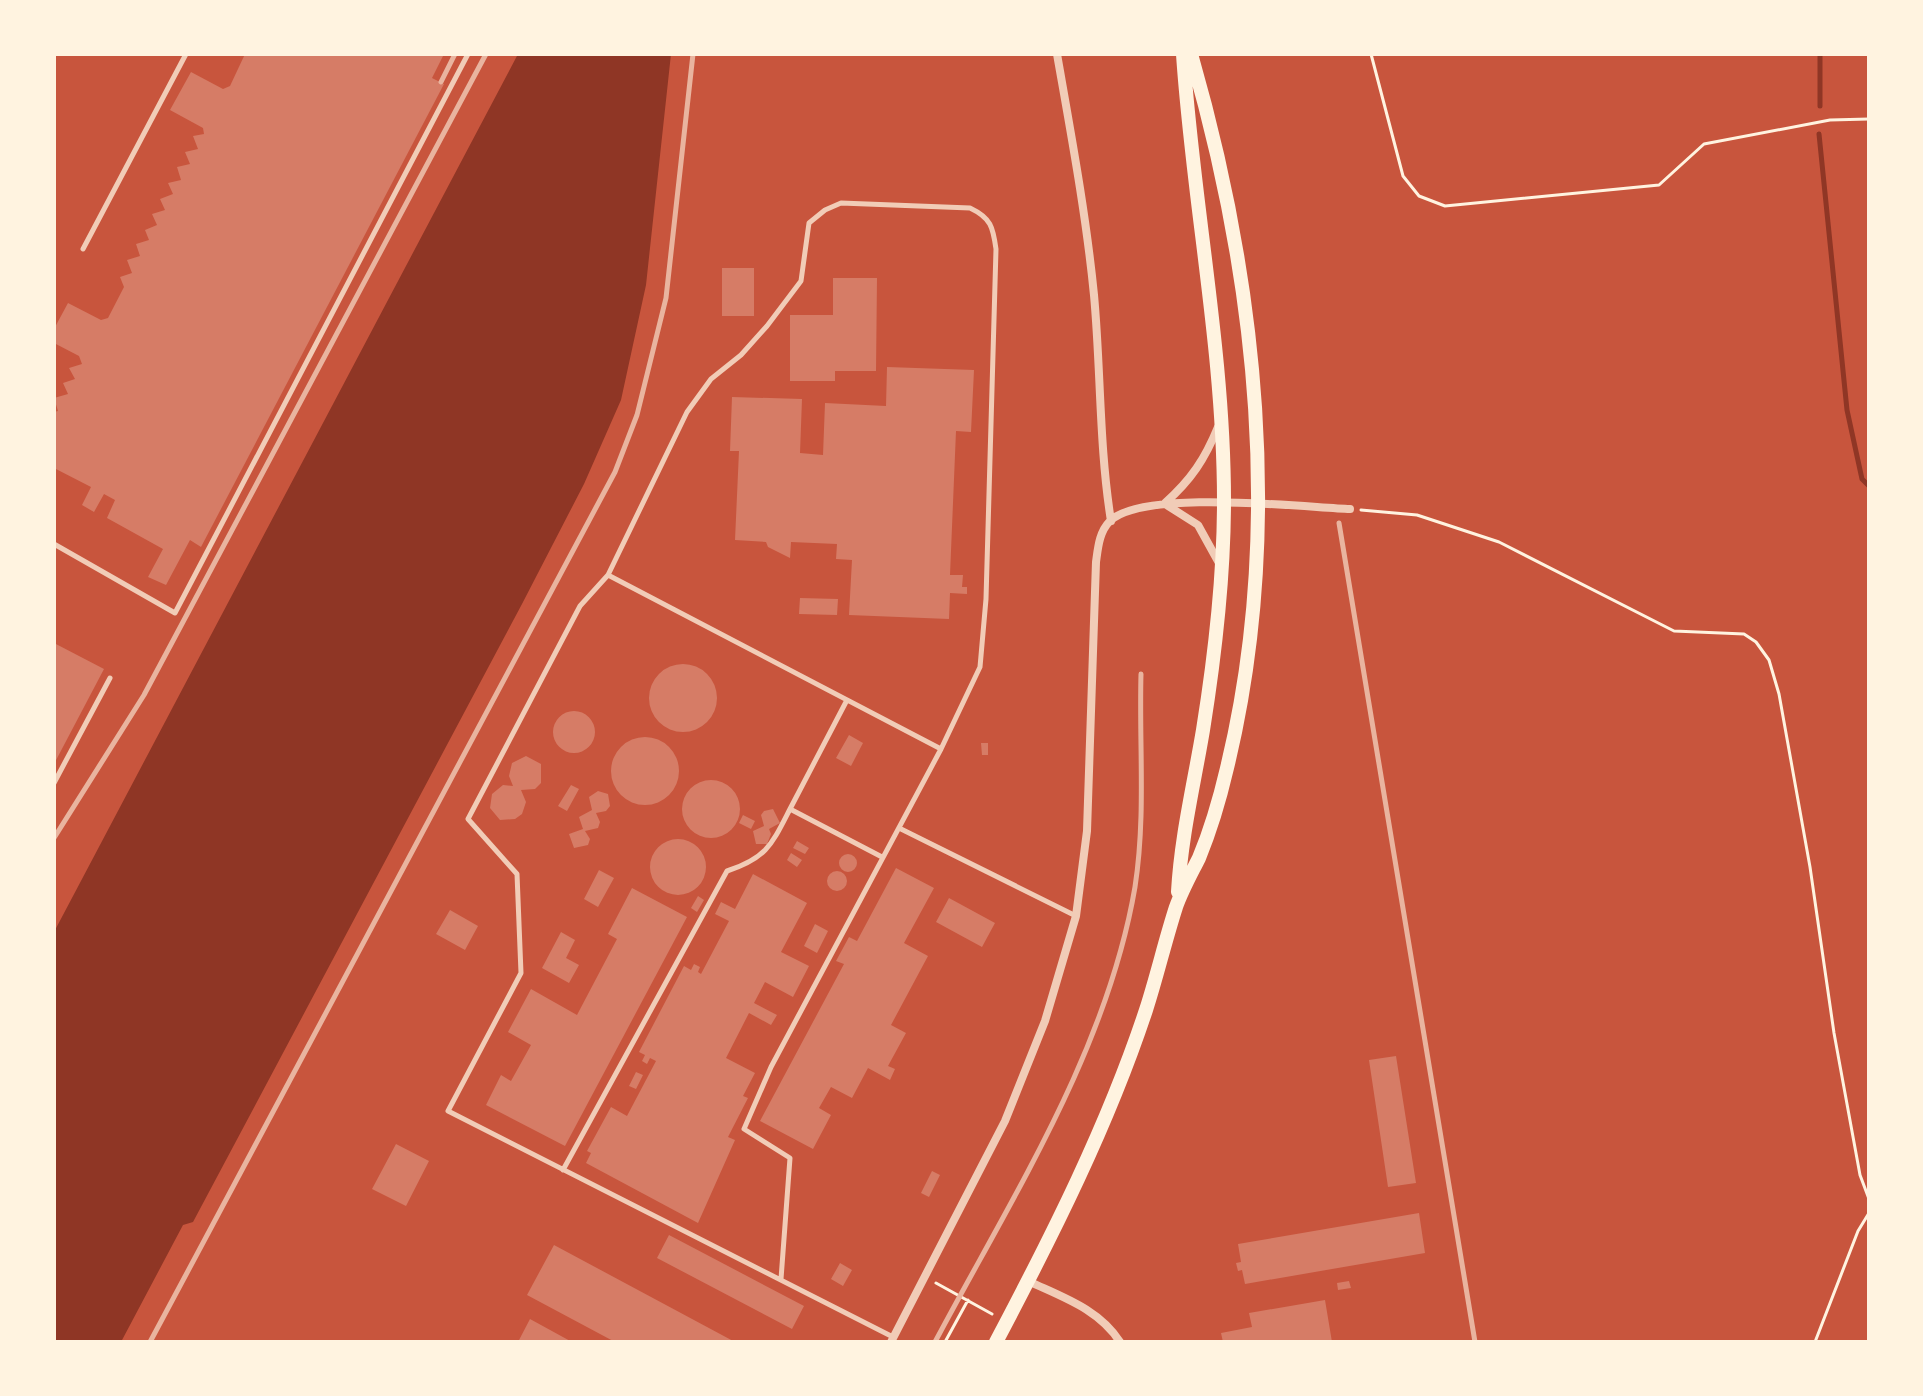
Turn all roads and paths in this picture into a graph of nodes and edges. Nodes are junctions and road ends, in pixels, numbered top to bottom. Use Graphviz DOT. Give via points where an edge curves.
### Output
graph roads {
  1 [pos="186,54"];
  2 [pos="468,54"];
  3 [pos="1057,54"];
  4 [pos="1183,54"];
  5 [pos="1191,54"];
  6 [pos="1371,54"];
  7 [pos="1869,119"];
  8 [pos="83,249"];
  9 [pos="1221,420"];
  10 [pos="1224,503"];
  11 [pos="1165,504"];
  12 [pos="1256,504"];
  13 [pos="1350,509"];
  14 [pos="1111,521"];
  15 [pos="54,544"];
  16 [pos="1221,566"];
  17 [pos="608,575"];
  18 [pos="110,678"];
  19 [pos="847,700"];
  20 [pos="941,749"];
  21 [pos="54,783"];
  22 [pos="790,809"];
  23 [pos="899,828"];
  24 [pos="882,857"];
  25 [pos="1177,902"];
  26 [pos="1076,916"];
  27 [pos="563,1170"];
  28 [pos="1869,1199"];
  29 [pos="1869,1213"];
  30 [pos="924,1277"];
  31 [pos="781,1279"];
  32 [pos="1028,1281"];
  33 [pos="968,1300"];
  34 [pos="1006,1322"];
  35 [pos="892,1340"];
  36 [pos="945,1342"];
  37 [pos="996,1342"];
  38 [pos="1120,1342"];
  39 [pos="1815,1342"];
  1 -- 8 [label="lane"];
  2 -- 15 [label="lane" via="175,613"];
  3 -- 14 [label="street" via="1094,296 1103,472"];
  4 -- 9 [label="main road" via="1218,348"];
  5 -- 12 [label="main road" via="1226,194 1246,309 1254,382"];
  6 -- 7 [label="path" via="1403,176 1419,196 1445,206 1659,185 1704,144 1830,120"];
  9 -- 10 [label="main road"];
  9 -- 11 [label="street" via="1205,460"];
  10 -- 11 [label="street"];
  10 -- 12 [label="street"];
  10 -- 16 [label="main road"];
  11 -- 14 [label="street" via="1141,507"];
  11 -- 16 [label="street" via="1198,525"];
  12 -- 13 [label="street"];
  12 -- 25 [label="main road" via="1250,635 1234,737 1215,811"];
  13 -- 28 [label="path" via="1417,515 1499,542 1674,631 1744,634 1756,642 1769,660 1784,720 1834,1033"];
  14 -- 26 [label="street" via="1099,541 1096,562 1087,831"];
  16 -- 25 [label="main road" via="1215,652 1181,847"];
  17 -- 19 [label="lane"];
  17 -- 20 [label="lane" via="687,412 801,281 809,223 841,203 970,208 985,215 993,226 996,249 980,667"];
  17 -- 27 [label="lane" via="580,606 468,819 517,874 521,973 448,1111"];
  18 -- 21 [label="lane"];
  19 -- 20 [label="lane"];
  19 -- 22 [label="lane"];
  20 -- 23 [label="lane"];
  22 -- 24 [label="lane"];
  22 -- 27 [label="lane" via="772,845 754,862 727,871"];
  23 -- 24 [label="lane"];
  23 -- 26 [label="lane"];
  24 -- 31 [label="lane" via="744,1129 790,1158"];
  25 -- 32 [label="main road" via="1134,1042"];
  26 -- 30 [label="street" via="1045,1021 1005,1121"];
  27 -- 31 [label="lane"];
  29 -- 39 [label="path"];
  30 -- 33 [label="path"];
  30 -- 35 [label="street"];
  31 -- 35 [label="lane"];
  32 -- 34 [label="main road"];
  32 -- 38 [label="street" via="1083,1307 1110,1327"];
  33 -- 34 [label="path"];
  33 -- 36 [label="path"];
  34 -- 37 [label="main road"];
}
